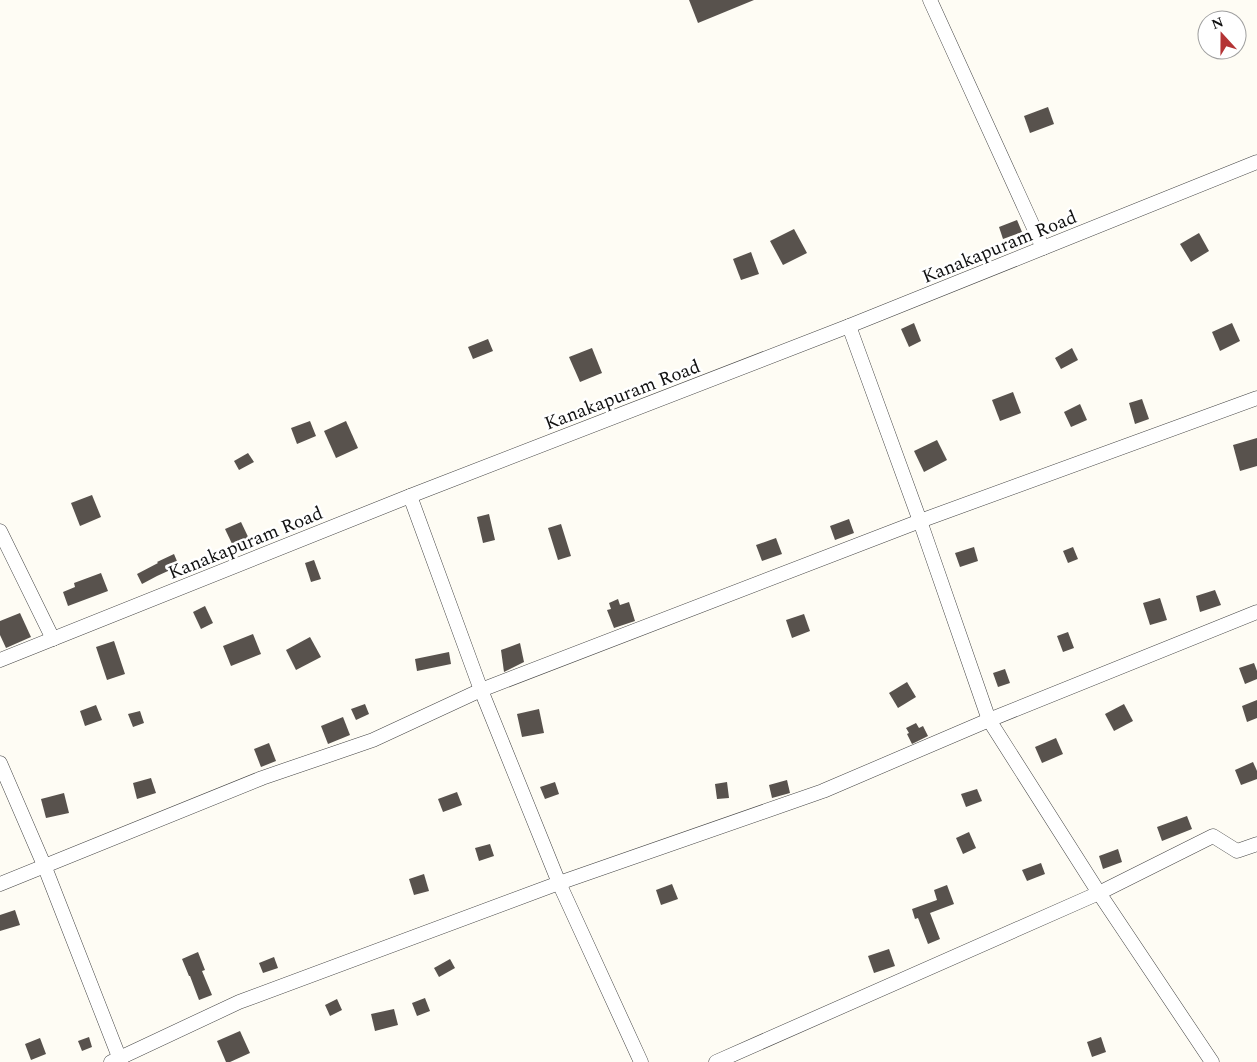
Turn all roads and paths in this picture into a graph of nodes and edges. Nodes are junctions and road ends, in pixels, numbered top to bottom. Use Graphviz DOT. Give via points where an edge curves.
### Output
graph roads {
  1 [pos="930,0"];
  2 [pos="1257,162"];
  3 [pos="1043,248"];
  4 [pos="849,326"];
  5 [pos="1257,398"];
  6 [pos="410,496"];
  7 [pos="920,521"];
  8 [pos="0,531"];
  9 [pos="1257,612"];
  10 [pos="53,639"];
  11 [pos="0,660"];
  12 [pos="481,690"];
  13 [pos="989,720"];
  14 [pos="0,763"];
  15 [pos="1257,844"];
  16 [pos="44,865"];
  17 [pos="559,883"];
  18 [pos="0,884"];
  19 [pos="1099,893"];
  20 [pos="117,1060"];
  21 [pos="641,1062"];
  22 [pos="716,1062"];
  23 [pos="1212,1062"];
  1 -- 3 [label="street"];
  2 -- 3 [label="street, Kanakapuram Road"];
  3 -- 4 [label="street, Kanakapuram Road"];
  4 -- 6 [label="street, Kanakapuram Road"];
  4 -- 7 [label="street"];
  5 -- 7 [label="street"];
  6 -- 10 [label="street, Kanakapuram Road"];
  6 -- 12 [label="street"];
  7 -- 12 [label="street"];
  7 -- 13 [label="street"];
  8 -- 10 [label="street"];
  9 -- 13 [label="street"];
  10 -- 11 [label="street, Kanakapuram Road"];
  12 -- 16 [label="street" via="373,740 262,778"];
  12 -- 17 [label="street"];
  13 -- 17 [label="street" via="823,790"];
  13 -- 19 [label="street"];
  14 -- 16 [label="street"];
  15 -- 19 [label="street" via="1237,850 1213,836"];
  16 -- 18 [label="street"];
  16 -- 20 [label="street"];
  17 -- 20 [label="street" via="239,1002"];
  17 -- 21 [label="street"];
  19 -- 22 [label="street"];
  19 -- 23 [label="street"];
}
